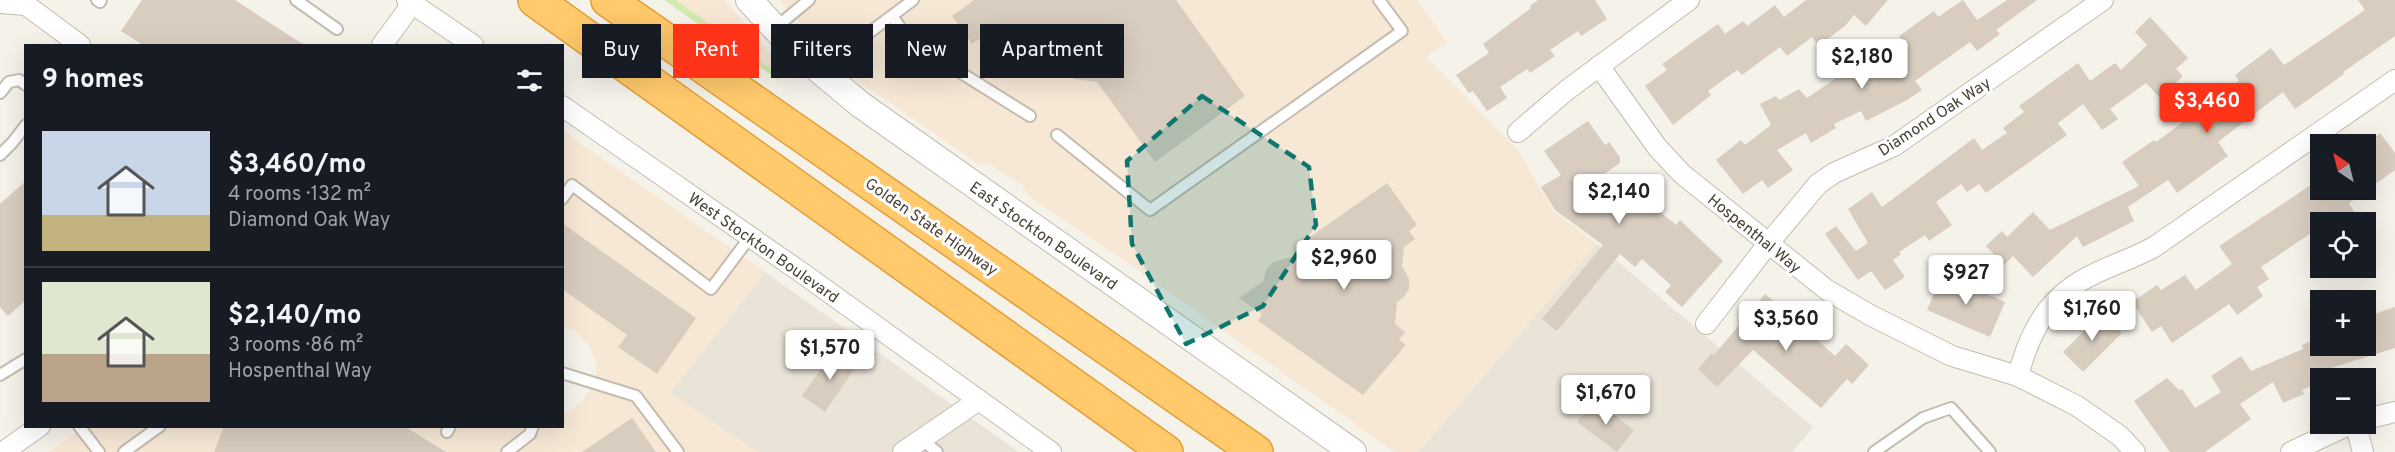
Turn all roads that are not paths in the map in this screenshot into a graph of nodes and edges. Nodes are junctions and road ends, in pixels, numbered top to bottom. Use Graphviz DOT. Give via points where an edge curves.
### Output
graph roads {
  1 [pos="296,0"];
  2 [pos="535,0"];
  3 [pos="608,0"];
  4 [pos="749,0"];
  5 [pos="809,0"];
  6 [pos="913,0"];
  7 [pos="1379,0"];
  8 [pos="1689,0"];
  9 [pos="2103,0"];
  10 [pos="409,2"];
  11 [pos="0,3"];
  12 [pos="28,3"];
  13 [pos="892,16"];
  14 [pos="779,24"];
  15 [pos="771,25"];
  16 [pos="337,29"];
  17 [pos="873,30"];
  18 [pos="79,44"];
  19 [pos="383,44"];
  20 [pos="472,44"];
  21 [pos="1599,66"];
  22 [pos="827,78"];
  23 [pos="2395,80"];
  24 [pos="24,83"];
  25 [pos="0,93"];
  26 [pos="564,107"];
  27 [pos="1030,116"];
  28 [pos="24,128"];
  29 [pos="1518,132"];
  30 [pos="1057,135"];
  31 [pos="0,155"];
  32 [pos="564,196"];
  33 [pos="750,237"];
  34 [pos="1768,244"];
  35 [pos="1706,324"];
  36 [pos="24,360"];
  37 [pos="564,374"];
  38 [pos="0,375"];
  39 [pos="2018,376"];
  40 [pos="979,400"];
  41 [pos="2395,412"];
  42 [pos="2376,417"];
  43 [pos="37,428"];
  44 [pos="81,428"];
  45 [pos="157,428"];
  46 [pos="532,428"];
  47 [pos="2330,434"];
  48 [pos="2357,434"];
  49 [pos="921,439"];
  50 [pos="3,452"];
  51 [pos="99,452"];
  52 [pos="124,452"];
  53 [pos="507,452"];
  54 [pos="678,452"];
  55 [pos="903,452"];
  56 [pos="938,452"];
  57 [pos="1051,452"];
  58 [pos="1166,452"];
  59 [pos="1256,452"];
  60 [pos="1353,452"];
  61 [pos="1874,452"];
  62 [pos="1990,452"];
  63 [pos="2135,452"];
  64 [pos="2291,452"];
  65 [pos="2363,452"];
  1 -- 16 [label="lane"];
  2 -- 58 [label="highway"];
  3 -- 59 [label="highway, Golden State Highway"];
  4 -- 15 [label="street, East Stockton Boulevard"];
  5 -- 14 [label="lane"];
  6 -- 13 [label="lane"];
  7 -- 30 [label="lane" via="1402,31 1150,210"];
  8 -- 21 [label="street"];
  9 -- 34 [label="street, Diamond Oak Way" via="1894,146 1818,184"];
  10 -- 19 [label="street"];
  10 -- 20 [label="street"];
  11 -- 12 [label="street"];
  12 -- 18 [label="street"];
  13 -- 17 [label="lane"];
  13 -- 27 [label="lane" via="910,41"];
  21 -- 29 [label="street"];
  21 -- 34 [label="street, Hospenthal Way" via="1675,167"];
  22 -- 60 [label="street, East Stockton Boulevard"];
  23 -- 39 [label="street" via="2154,247 2074,285 2058,298 2032,332"];
  24 -- 25 [label="lane" via="9,82"];
  26 -- 33 [label="street, West Stockton Boulevard"];
  28 -- 31 [label="lane"];
  32 -- 33 [label="lane" via="572,185 711,289"];
  33 -- 40 [label="street, West Stockton Boulevard"];
  34 -- 35 [label="street, Diamond Oak Way"];
  34 -- 39 [label="street, Hospenthal Way" via="1827,290 1880,321 1952,356"];
  36 -- 38 [label="lane"];
  37 -- 54 [label="lane" via="636,396"];
  39 -- 63 [label="street, Hospenthal Way" via="2077,406 2120,436"];
  40 -- 49 [label="street"];
  40 -- 57 [label="street, West Stockton Boulevard"];
  41 -- 42 [label="street"];
  43 -- 50 [label="street"];
  44 -- 51 [label="lane"];
  45 -- 52 [label="lane"];
  46 -- 53 [label="lane"];
  47 -- 64 [label="street"];
  48 -- 65 [label="street"];
  49 -- 55 [label="street"];
  49 -- 56 [label="lane"];
  61 -- 62 [label="lane" via="1923,417 1951,408"];
}
